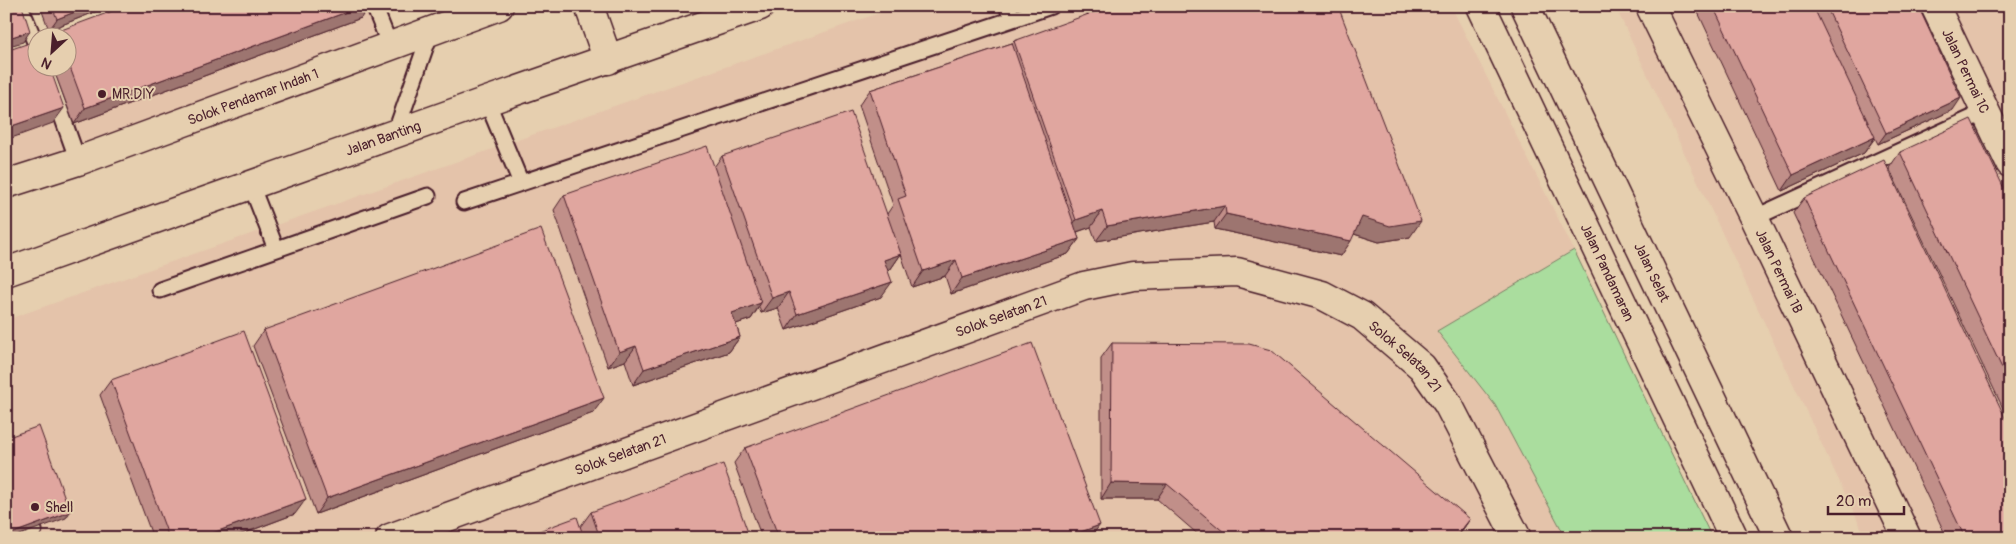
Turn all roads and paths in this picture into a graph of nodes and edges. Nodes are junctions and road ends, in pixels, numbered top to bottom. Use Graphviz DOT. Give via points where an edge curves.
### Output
graph roads {
  1 [pos="20,6"];
  2 [pos="374,6"];
  3 [pos="499,6"];
  4 [pos="589,6"];
  5 [pos="760,6"];
  6 [pos="1051,6"];
  7 [pos="1481,6"];
  8 [pos="1525,6"];
  9 [pos="1650,6"];
  10 [pos="1935,6"];
  11 [pos="1010,12"];
  12 [pos="431,31"];
  13 [pos="28,32"];
  14 [pos="390,46"];
  15 [pos="608,60"];
  16 [pos="48,78"];
  17 [pos="487,101"];
  18 [pos="1985,112"];
  19 [pos="395,134"];
  20 [pos="78,161"];
  21 [pos="2010,163"];
  22 [pos="521,183"];
  23 [pos="6,184"];
  24 [pos="251,185"];
  25 [pos="428,196"];
  26 [pos="464,202"];
  27 [pos="1754,218"];
  28 [pos="276,249"];
  29 [pos="6,272"];
  30 [pos="160,290"];
  31 [pos="390,538"];
  32 [pos="1518,538"];
  33 [pos="1734,538"];
  34 [pos="1779,538"];
  35 [pos="1907,538"];
  1 -- 13 [label="lane"];
  2 -- 14 [label="lane"];
  3 -- 12 [label="street, Solok Pendamar Indah 1"];
  4 -- 15 [label="street"];
  5 -- 15 [label="street, Jalan Banting"];
  6 -- 11 [label="lane"];
  7 -- 33 [label="street, Jalan Pandamaran"];
  8 -- 34 [label="street, Jalan Selat"];
  9 -- 27 [label="street, Jalan Permai 1B"];
  10 -- 18 [label="street, Jalan Permai 1C"];
  11 -- 22 [label="lane"];
  12 -- 14 [label="street, Solok Pendamar Indah 1"];
  12 -- 19 [label="lane"];
  14 -- 20 [label="street, Solok Pendamar Indah 1"];
  15 -- 17 [label="street, Jalan Banting"];
  16 -- 20 [label="lane"];
  17 -- 19 [label="street, Jalan Banting"];
  17 -- 22 [label="lane"];
  18 -- 21 [label="street, Jalan Permai 1C"];
  18 -- 27 [label="lane"];
  19 -- 24 [label="street, Jalan Banting"];
  20 -- 23 [label="street, Solok Pendamar Indah 1"];
  22 -- 26 [label="lane"];
  24 -- 28 [label="lane"];
  24 -- 29 [label="street, Jalan Banting"];
  25 -- 28 [label="lane"];
  27 -- 35 [label="street, Jalan Permai 1B"];
  28 -- 30 [label="lane"];
  31 -- 32 [label="street, Solok Selatan 21" via="1084,286 1133,276 1237,272 1322,296 1362,316 1422,367 1448,404"];
}
